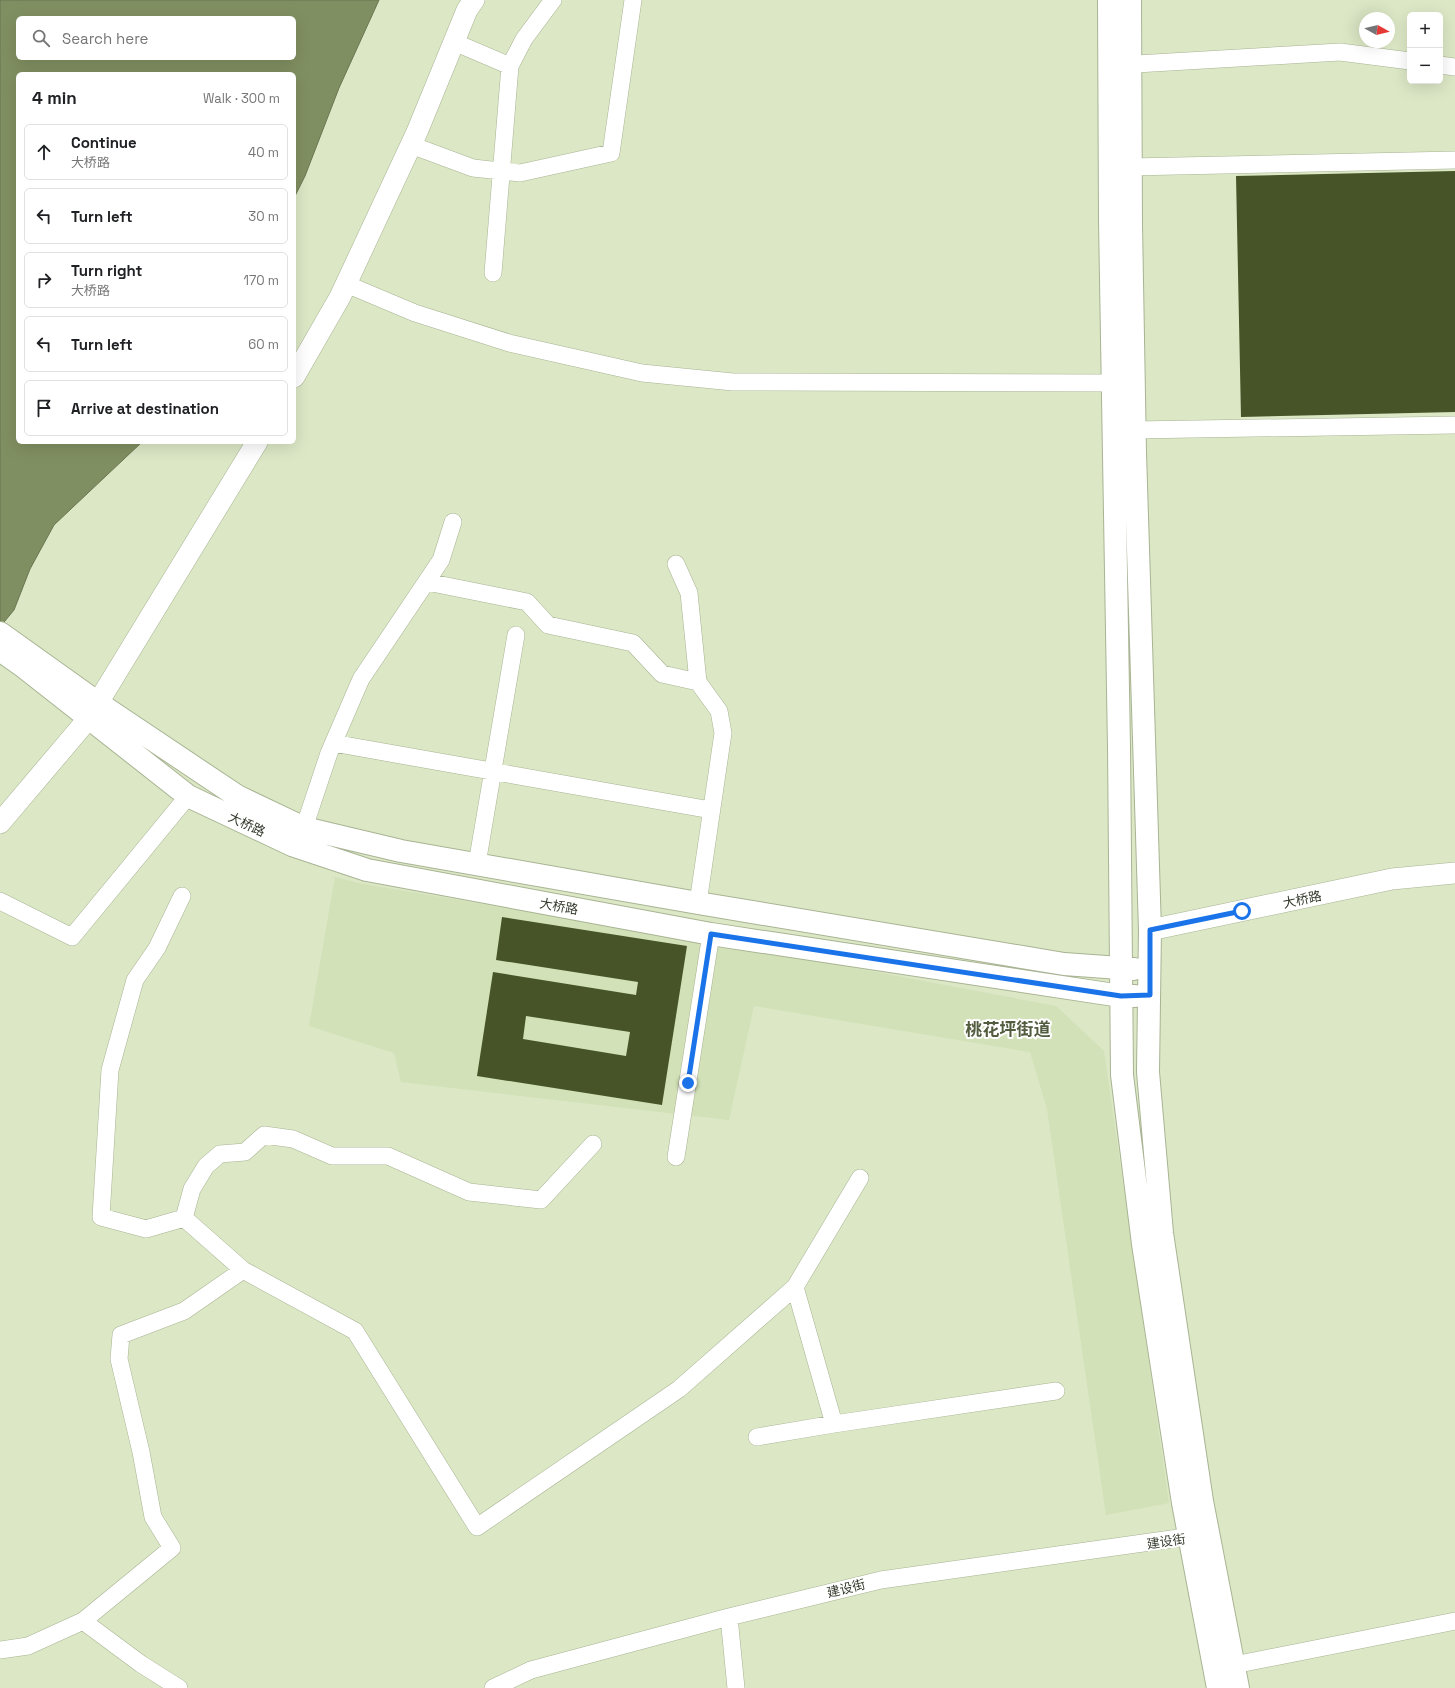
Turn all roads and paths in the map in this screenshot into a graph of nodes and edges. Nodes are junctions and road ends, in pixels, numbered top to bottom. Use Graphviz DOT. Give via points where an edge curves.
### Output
graph roads {
  1 [pos="474,0"];
  2 [pos="553,0"];
  3 [pos="633,0"];
  4 [pos="1109,0"];
  5 [pos="1130,0"];
  6 [pos="454,42"];
  7 [pos="1407,61"];
  8 [pos="1119,65"];
  9 [pos="1443,65"];
  10 [pos="510,66"];
  11 [pos="1455,67"];
  12 [pos="410,145"];
  13 [pos="1455,160"];
  14 [pos="1130,167"];
  15 [pos="500,171"];
  16 [pos="493,273"];
  17 [pos="346,284"];
  18 [pos="296,374"];
  19 [pos="1123,381"];
  20 [pos="1455,425"];
  21 [pos="1134,430"];
  22 [pos="256,444"];
  23 [pos="453,522"];
  24 [pos="676,564"];
  25 [pos="427,582"];
  26 [pos="0,633"];
  27 [pos="516,635"];
  28 [pos="0,650"];
  29 [pos="28,661"];
  30 [pos="698,682"];
  31 [pos="93,711"];
  32 [pos="333,743"];
  33 [pos="493,771"];
  34 [pos="188,796"];
  35 [pos="711,810"];
  36 [pos="0,823"];
  37 [pos="304,828"];
  38 [pos="477,864"];
  39 [pos="1455,873"];
  40 [pos="182,896"];
  41 [pos="0,901"];
  42 [pos="698,903"];
  43 [pos="1150,930"];
  44 [pos="711,934"];
  45 [pos="1121,969"];
  46 [pos="1150,969"];
  47 [pos="1150,995"];
  48 [pos="1121,996"];
  49 [pos="593,1144"];
  50 [pos="676,1157"];
  51 [pos="860,1178"];
  52 [pos="184,1218"];
  53 [pos="243,1270"];
  54 [pos="795,1287"];
  55 [pos="1056,1391"];
  56 [pos="834,1424"];
  57 [pos="757,1437"];
  58 [pos="1199,1535"];
  59 [pos="729,1617"];
  60 [pos="83,1621"];
  61 [pos="1455,1621"];
  62 [pos="0,1650"];
  63 [pos="1234,1665"];
  64 [pos="179,1688"];
  65 [pos="493,1688"];
  66 [pos="736,1688"];
  67 [pos="1218,1688"];
  68 [pos="1238,1688"];
  1 -- 6 [label="street" via="467,10"];
  2 -- 10 [label="street" via="524,39"];
  3 -- 15 [label="street" via="611,153 520,173"];
  4 -- 8 [label="main road"];
  5 -- 8 [label="main road"];
  6 -- 10 [label="street"];
  6 -- 12 [label="street"];
  7 -- 8 [label="street" via="1340,52"];
  8 -- 14 [label="main road"];
  8 -- 19 [label="main road" via="1110,222"];
  9 -- 11 [label="street"];
  10 -- 15 [label="street"];
  12 -- 15 [label="street" via="473,168"];
  12 -- 17 [label="street"];
  13 -- 14 [label="street"];
  14 -- 19 [label="main road"];
  15 -- 16 [label="street"];
  17 -- 18 [label="street"];
  17 -- 19 [label="street" via="415,313 509,343 642,372 733,382"];
  19 -- 21 [label="main road"];
  19 -- 45 [label="main road" via="1119,740"];
  20 -- 21 [label="street"];
  21 -- 43 [label="main road"];
  22 -- 31 [label="street"];
  23 -- 25 [label="street" via="441,560"];
  24 -- 30 [label="street" via="688,593"];
  25 -- 30 [label="street" via="526,602 548,625 633,643 662,674"];
  25 -- 32 [label="street" via="362,679"];
  26 -- 29 [label="main road"];
  27 -- 33 [label="street"];
  28 -- 29 [label="main road"];
  29 -- 31 [label="main road, 大桥路"];
  30 -- 35 [label="street" via="719,711 723,733"];
  31 -- 34 [label="main road, 大桥路"];
  31 -- 36 [label="street"];
  31 -- 37 [label="main road" via="237,796"];
  32 -- 33 [label="street"];
  32 -- 37 [label="street"];
  33 -- 35 [label="street"];
  33 -- 38 [label="street"];
  34 -- 41 [label="street" via="72,937"];
  34 -- 44 [label="main road, 大桥路" via="292,845 367,870"];
  35 -- 42 [label="street"];
  37 -- 38 [label="main road" via="401,851"];
  38 -- 42 [label="main road"];
  39 -- 43 [label="street, 大桥路" via="1392,879"];
  40 -- 52 [label="street" via="157,948 135,980 110,1070 101,1217 146,1229"];
  42 -- 45 [label="main road" via="1064,964"];
  43 -- 46 [label="main road"];
  44 -- 48 [label="main road, 大桥路"];
  44 -- 50 [label="street"];
  45 -- 46 [label="main road"];
  45 -- 48 [label="main road"];
  46 -- 47 [label="main road"];
  47 -- 48 [label="main road, 大桥路"];
  47 -- 58 [label="main road" via="1148,1072 1162,1233 1202,1501"];
  48 -- 58 [label="main road" via="1122,1075 1143,1244 1182,1495"];
  49 -- 52 [label="street" via="541,1200 469,1192 388,1156 332,1156 293,1139 264,1135 245,1152 220,1154 206,1166 192,1189"];
  51 -- 54 [label="street"];
  52 -- 53 [label="street"];
  53 -- 54 [label="street" via="354,1331 477,1527 679,1389"];
  53 -- 60 [label="street" via="184,1311 121,1335 119,1359 153,1516 172,1548"];
  54 -- 56 [label="street"];
  55 -- 56 [label="street"];
  56 -- 57 [label="street"];
  58 -- 59 [label="street, 建设街" via="881,1580"];
  58 -- 63 [label="main road"];
  58 -- 67 [label="main road"];
  59 -- 65 [label="street, 建设街" via="531,1670"];
  59 -- 66 [label="street"];
  60 -- 62 [label="street" via="28,1646"];
  60 -- 64 [label="street" via="141,1664"];
  61 -- 63 [label="street"];
  63 -- 68 [label="main road"];
}
